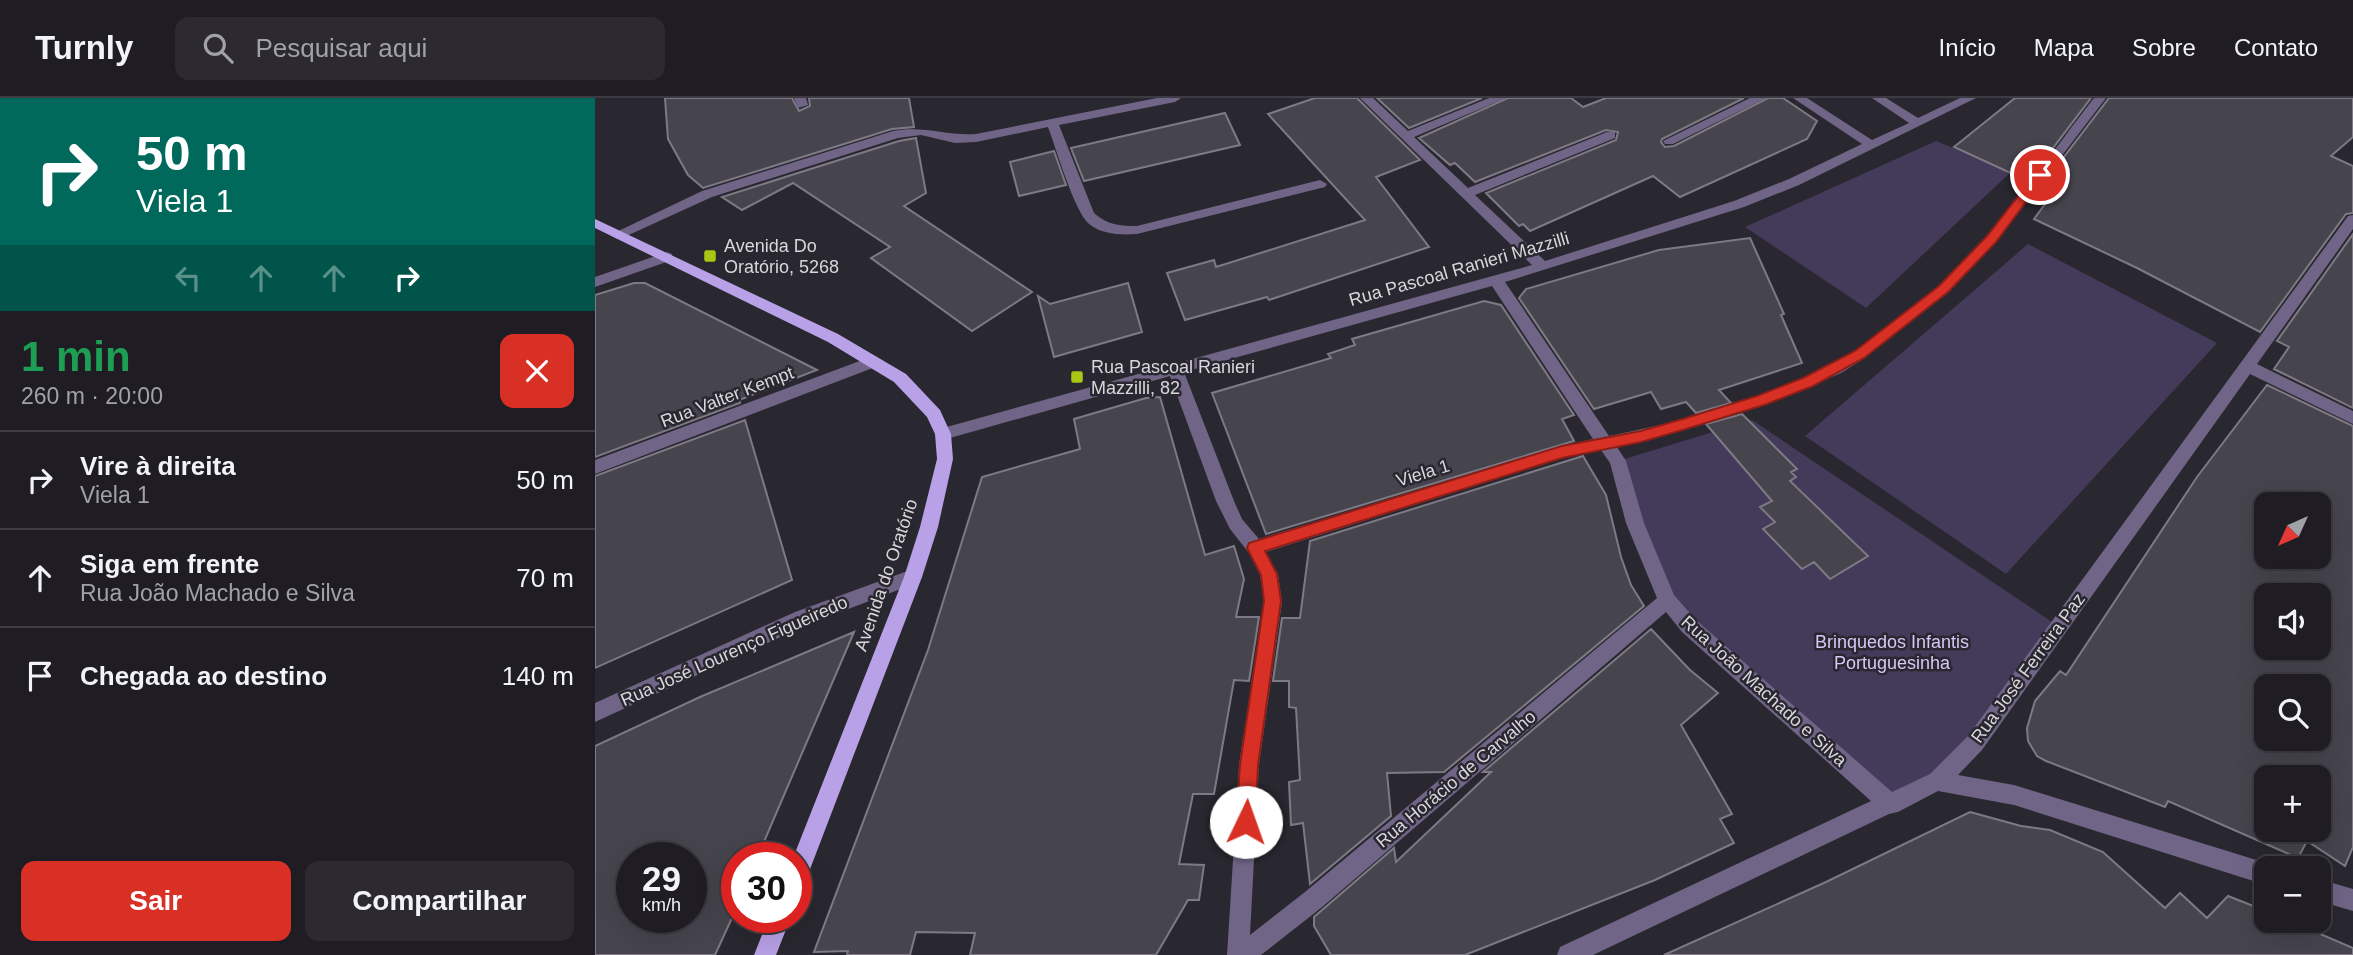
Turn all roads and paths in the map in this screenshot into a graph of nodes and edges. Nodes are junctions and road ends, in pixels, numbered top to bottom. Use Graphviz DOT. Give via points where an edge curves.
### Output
graph roads {
  1 [pos="1175,98"];
  2 [pos="1366,98"];
  3 [pos="1500,98"];
  4 [pos="1760,98"];
  5 [pos="1799,98"];
  6 [pos="1878,98"];
  7 [pos="1970,98"];
  8 [pos="2100,98"];
  9 [pos="1052,122"];
  10 [pos="1918,123"];
  11 [pos="1611,135"];
  12 [pos="1406,136"];
  13 [pos="1669,141"];
  14 [pos="1872,145"];
  15 [pos="1320,184"];
  16 [pos="1466,194"];
  17 [pos="2353,219"];
  18 [pos="595,223"];
  19 [pos="617,234"];
  20 [pos="667,257"];
  21 [pos="1542,267"];
  22 [pos="1496,280"];
  23 [pos="595,282"];
  24 [pos="873,362"];
  25 [pos="2248,366"];
  26 [pos="1175,369"];
  27 [pos="2353,418"];
  28 [pos="943,434"];
  29 [pos="1606,444"];
  30 [pos="595,467"];
  31 [pos="1255,548"];
  32 [pos="913,577"];
  33 [pos="1667,600"];
  34 [pos="595,713"];
  35 [pos="1937,781"];
  36 [pos="1891,805"];
  37 [pos="810,842"];
  38 [pos="2254,870"];
  39 [pos="2331,894"];
  40 [pos="2353,900"];
  41 [pos="774,933"];
  42 [pos="765,955"];
  43 [pos="1241,955"];
  44 [pos="1568,955"];
  1 -- 9 [label="street"];
  2 -- 12 [label="street"];
  3 -- 12 [label="street"];
  4 -- 13 [label="street"];
  5 -- 14 [label="street"];
  6 -- 10 [label="street"];
  7 -- 10 [label="street, Rua Pascoal Ranieri Mazzilli"];
  8 -- 29 [label="street" via="1991,239 1944,289 1860,354 1762,400"];
  9 -- 15 [label="street" via="1088,215 1097,225 1114,231 1137,230"];
  9 -- 19 [label="street" via="976,138 955,139 921,131 897,134 753,177"];
  10 -- 14 [label="street, Rua Pascoal Ranieri Mazzilli"];
  11 -- 16 [label="street"];
  12 -- 16 [label="street"];
  14 -- 21 [label="street, Rua Pascoal Ranieri Mazzilli" via="1739,204"];
  16 -- 21 [label="street"];
  17 -- 25 [label="street, Rua José Ferreira Paz"];
  18 -- 19 [label="main road"];
  19 -- 20 [label="main road"];
  20 -- 23 [label="street"];
  20 -- 24 [label="main road"];
  21 -- 22 [label="street, Rua Pascoal Ranieri Mazzilli"];
  22 -- 26 [label="street, Rua Pascoal Ranieri Mazzilli"];
  22 -- 29 [label="street, Rua João Machado e Silva"];
  24 -- 28 [label="main road" via="900,378 934,414"];
  24 -- 30 [label="street, Rua Valter Kempt"];
  25 -- 27 [label="street"];
  25 -- 35 [label="street, Rua José Ferreira Paz" via="1975,743"];
  26 -- 28 [label="street, Rua Pascoal Ranieri Mazzilli"];
  26 -- 31 [label="street" via="1225,501"];
  28 -- 32 [label="main road, Avenida do Oratório" via="945,459"];
  29 -- 31 [label="street, Viela 1" via="1562,452"];
  29 -- 33 [label="street, Rua João Machado e Silva" via="1618,461 1635,523"];
  31 -- 43 [label="street" via="1269,574 1273,601 1249,765"];
  32 -- 34 [label="street, Rua José Lourenço Figueiredo" via="802,618"];
  32 -- 37 [label="main road, Avenida do Oratório"];
  33 -- 36 [label="street, Rua João Machado e Silva" via="1689,626"];
  33 -- 43 [label="street, Rua Horácio de Carvalho" via="1313,900"];
  35 -- 36 [label="street, Rua José Ferreira Paz"];
  35 -- 38 [label="street" via="2014,795"];
  36 -- 44 [label="street, Rua José Ferreira Paz"];
  39 -- 40 [label="street"];
  41 -- 42 [label="main road"];
}
